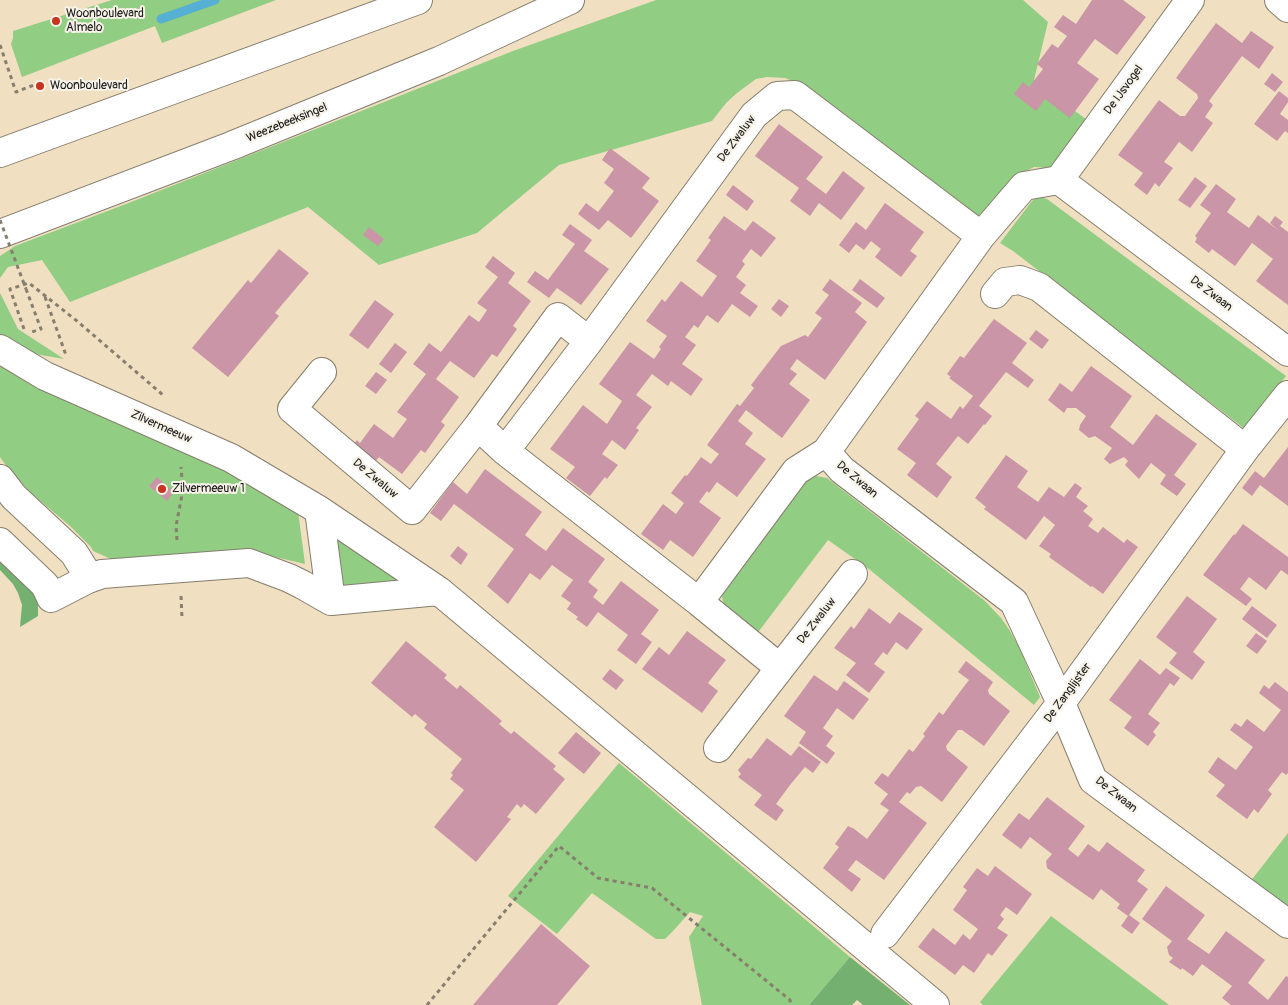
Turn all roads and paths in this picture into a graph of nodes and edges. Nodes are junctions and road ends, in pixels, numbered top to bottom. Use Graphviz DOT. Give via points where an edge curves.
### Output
graph roads {
  1 [pos="418,0"];
  2 [pos="570,0"];
  3 [pos="1190,0"];
  4 [pos="1279,0"];
  5 [pos="1288,8"];
  6 [pos="0,45"];
  7 [pos="39,83"];
  8 [pos="0,153"];
  9 [pos="1059,180"];
  10 [pos="0,220"];
  11 [pos="0,234"];
  12 [pos="981,236"];
  13 [pos="11,294"];
  14 [pos="995,294"];
  15 [pos="589,341"];
  16 [pos="0,349"];
  17 [pos="1288,352"];
  18 [pos="322,372"];
  19 [pos="1288,395"];
  20 [pos="478,426"];
  21 [pos="1245,449"];
  22 [pos="505,451"];
  23 [pos="826,452"];
  24 [pos="0,479"];
  25 [pos="319,510"];
  26 [pos="0,542"];
  27 [pos="853,574"];
  28 [pos="88,579"];
  29 [pos="439,591"];
  30 [pos="331,601"];
  31 [pos="699,602"];
  32 [pos="780,668"];
  33 [pos="1061,703"];
  34 [pos="718,748"];
  35 [pos="1288,924"];
  36 [pos="886,934"];
  37 [pos="427,1005"];
  38 [pos="791,1005"];
  39 [pos="935,1005"];
  1 -- 8 [label="street"];
  2 -- 11 [label="street, Weezebeeksingel" via="440,61 222,150"];
  3 -- 9 [label="street, De IJsvogel"];
  4 -- 5 [label="street"];
  6 -- 7 [label="path" via="16,92"];
  9 -- 12 [label="street, De Zwaan" via="1024,186"];
  9 -- 17 [label="street, De Zwaan"];
  10 -- 13 [label="path, bridge" via="41,329 26,334"];
  12 -- 15 [label="street, De Zwaluw" via="795,95 777,96 754,115"];
  12 -- 23 [label="street, De Zwaan"];
  14 -- 21 [label="street" via="1005,282 1020,280 1038,287"];
  15 -- 20 [label="street, De Zwaluw" via="558,317"];
  15 -- 22 [label="street, De Zwaluw"];
  16 -- 25 [label="street, Zilvermeeuw" via="44,376 230,458"];
  18 -- 20 [label="street, De Zwaluw" via="292,409 412,510"];
  19 -- 21 [label="street, De Zanglijster"];
  20 -- 22 [label="street"];
  21 -- 33 [label="street, De Zanglijster"];
  22 -- 31 [label="street"];
  23 -- 31 [label="street" via="796,471"];
  23 -- 33 [label="street, De Zwaan" via="842,470 1014,602"];
  24 -- 28 [label="street" via="14,497 74,553"];
  25 -- 29 [label="street, Zilvermeeuw"];
  25 -- 30 [label="street"];
  26 -- 28 [label="street" via="46,586 50,598"];
  27 -- 32 [label="street, De Zwaluw"];
  28 -- 30 [label="street" via="102,574 249,564 289,578"];
  29 -- 30 [label="street"];
  29 -- 39 [label="street, Zilvermeeuw"];
  31 -- 32 [label="street"];
  32 -- 34 [label="street, De Zwaluw"];
  33 -- 35 [label="street, De Zwaan" via="1093,780"];
  33 -- 36 [label="street, De Zanglijster"];
  37 -- 38 [label="path" via="559,846 598,878 652,888 790,1000"];
}
